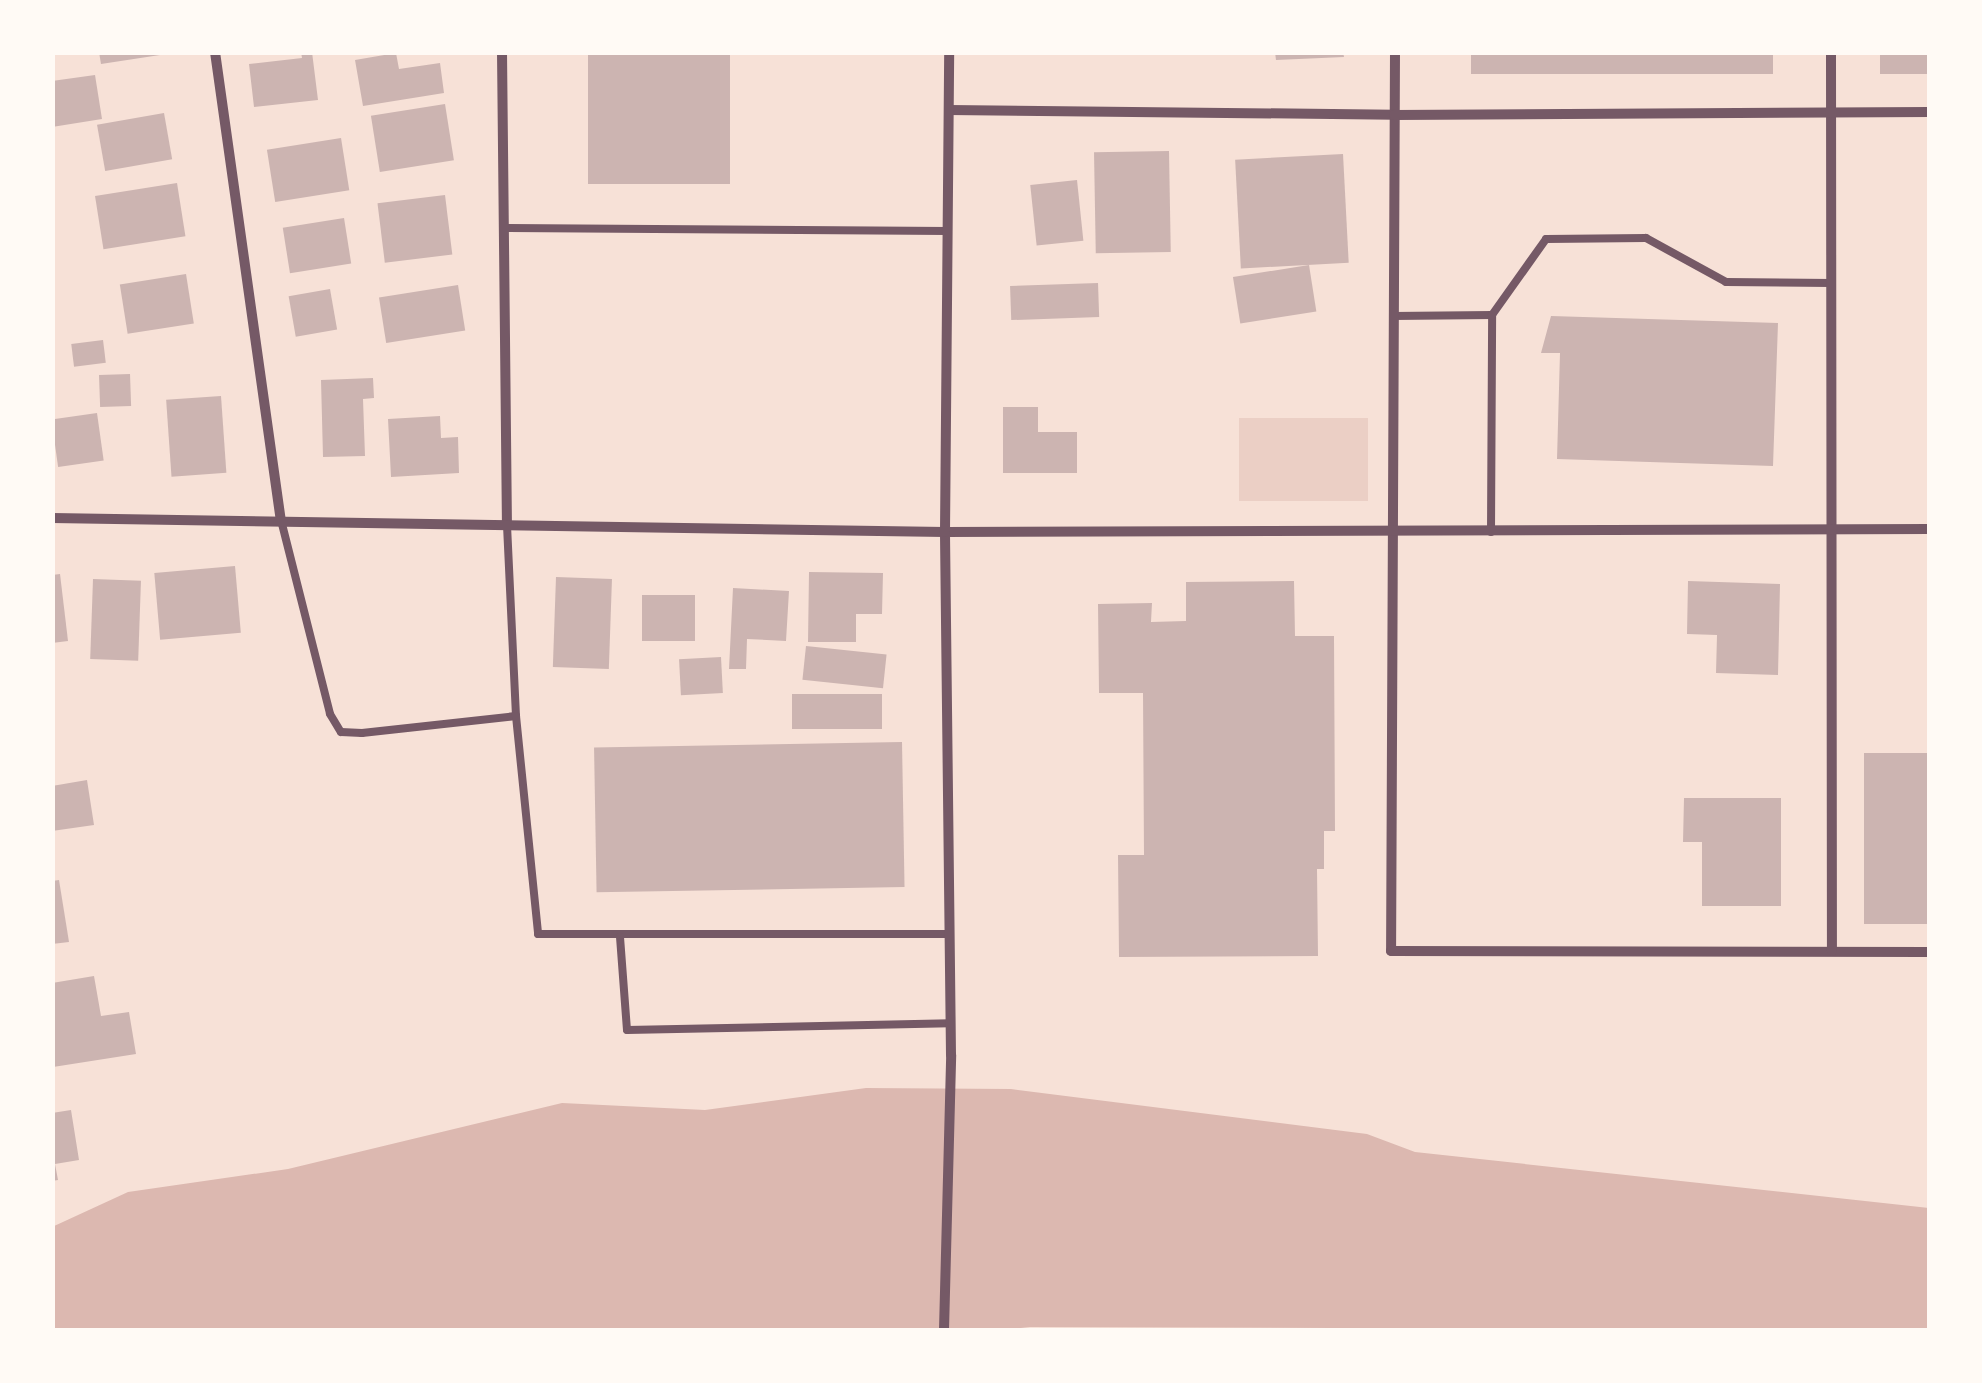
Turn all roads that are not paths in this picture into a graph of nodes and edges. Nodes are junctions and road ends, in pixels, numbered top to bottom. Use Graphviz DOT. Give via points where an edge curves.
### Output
graph roads {
  1 [pos="215,52"];
  2 [pos="502,52"];
  3 [pos="949,52"];
  4 [pos="1395,52"];
  5 [pos="1831,52"];
  6 [pos="949,110"];
  7 [pos="1830,111"];
  8 [pos="1930,112"];
  9 [pos="1394,116"];
  10 [pos="502,228"];
  11 [pos="949,231"];
  12 [pos="1831,284"];
  13 [pos="1394,316"];
  14 [pos="1492,316"];
  15 [pos="52,518"];
  16 [pos="281,520"];
  17 [pos="508,522"];
  18 [pos="1832,529"];
  19 [pos="1930,529"];
  20 [pos="945,532"];
  21 [pos="1490,532"];
  22 [pos="1392,533"];
  23 [pos="516,716"];
  24 [pos="949,934"];
  25 [pos="620,936"];
  26 [pos="1832,950"];
  27 [pos="1930,952"];
  28 [pos="950,1023"];
  29 [pos="944,1330"];
  1 -- 16 [label="street"];
  2 -- 10 [label="street"];
  3 -- 6 [label="street"];
  4 -- 9 [label="street"];
  5 -- 7 [label="street"];
  6 -- 9 [label="street"];
  6 -- 11 [label="street"];
  7 -- 8 [label="street"];
  7 -- 9 [label="street"];
  7 -- 12 [label="street"];
  9 -- 13 [label="street"];
  10 -- 11 [label="lane"];
  10 -- 17 [label="street"];
  11 -- 20 [label="street"];
  12 -- 14 [label="lane" via="1726,282 1646,238 1546,240"];
  12 -- 18 [label="street"];
  13 -- 14 [label="lane"];
  13 -- 22 [label="street"];
  14 -- 21 [label="lane"];
  15 -- 16 [label="street"];
  16 -- 17 [label="street"];
  16 -- 23 [label="lane" via="330,714 341,732"];
  17 -- 20 [label="street"];
  17 -- 23 [label="lane"];
  18 -- 19 [label="street"];
  18 -- 21 [label="street"];
  18 -- 26 [label="street"];
  20 -- 22 [label="street"];
  20 -- 24 [label="street"];
  21 -- 22 [label="street"];
  22 -- 26 [label="street" via="1391,951"];
  23 -- 25 [label="lane" via="538,934"];
  24 -- 25 [label="lane"];
  24 -- 28 [label="street"];
  25 -- 28 [label="lane" via="627,1030"];
  26 -- 27 [label="street"];
  28 -- 29 [label="street"];
}
